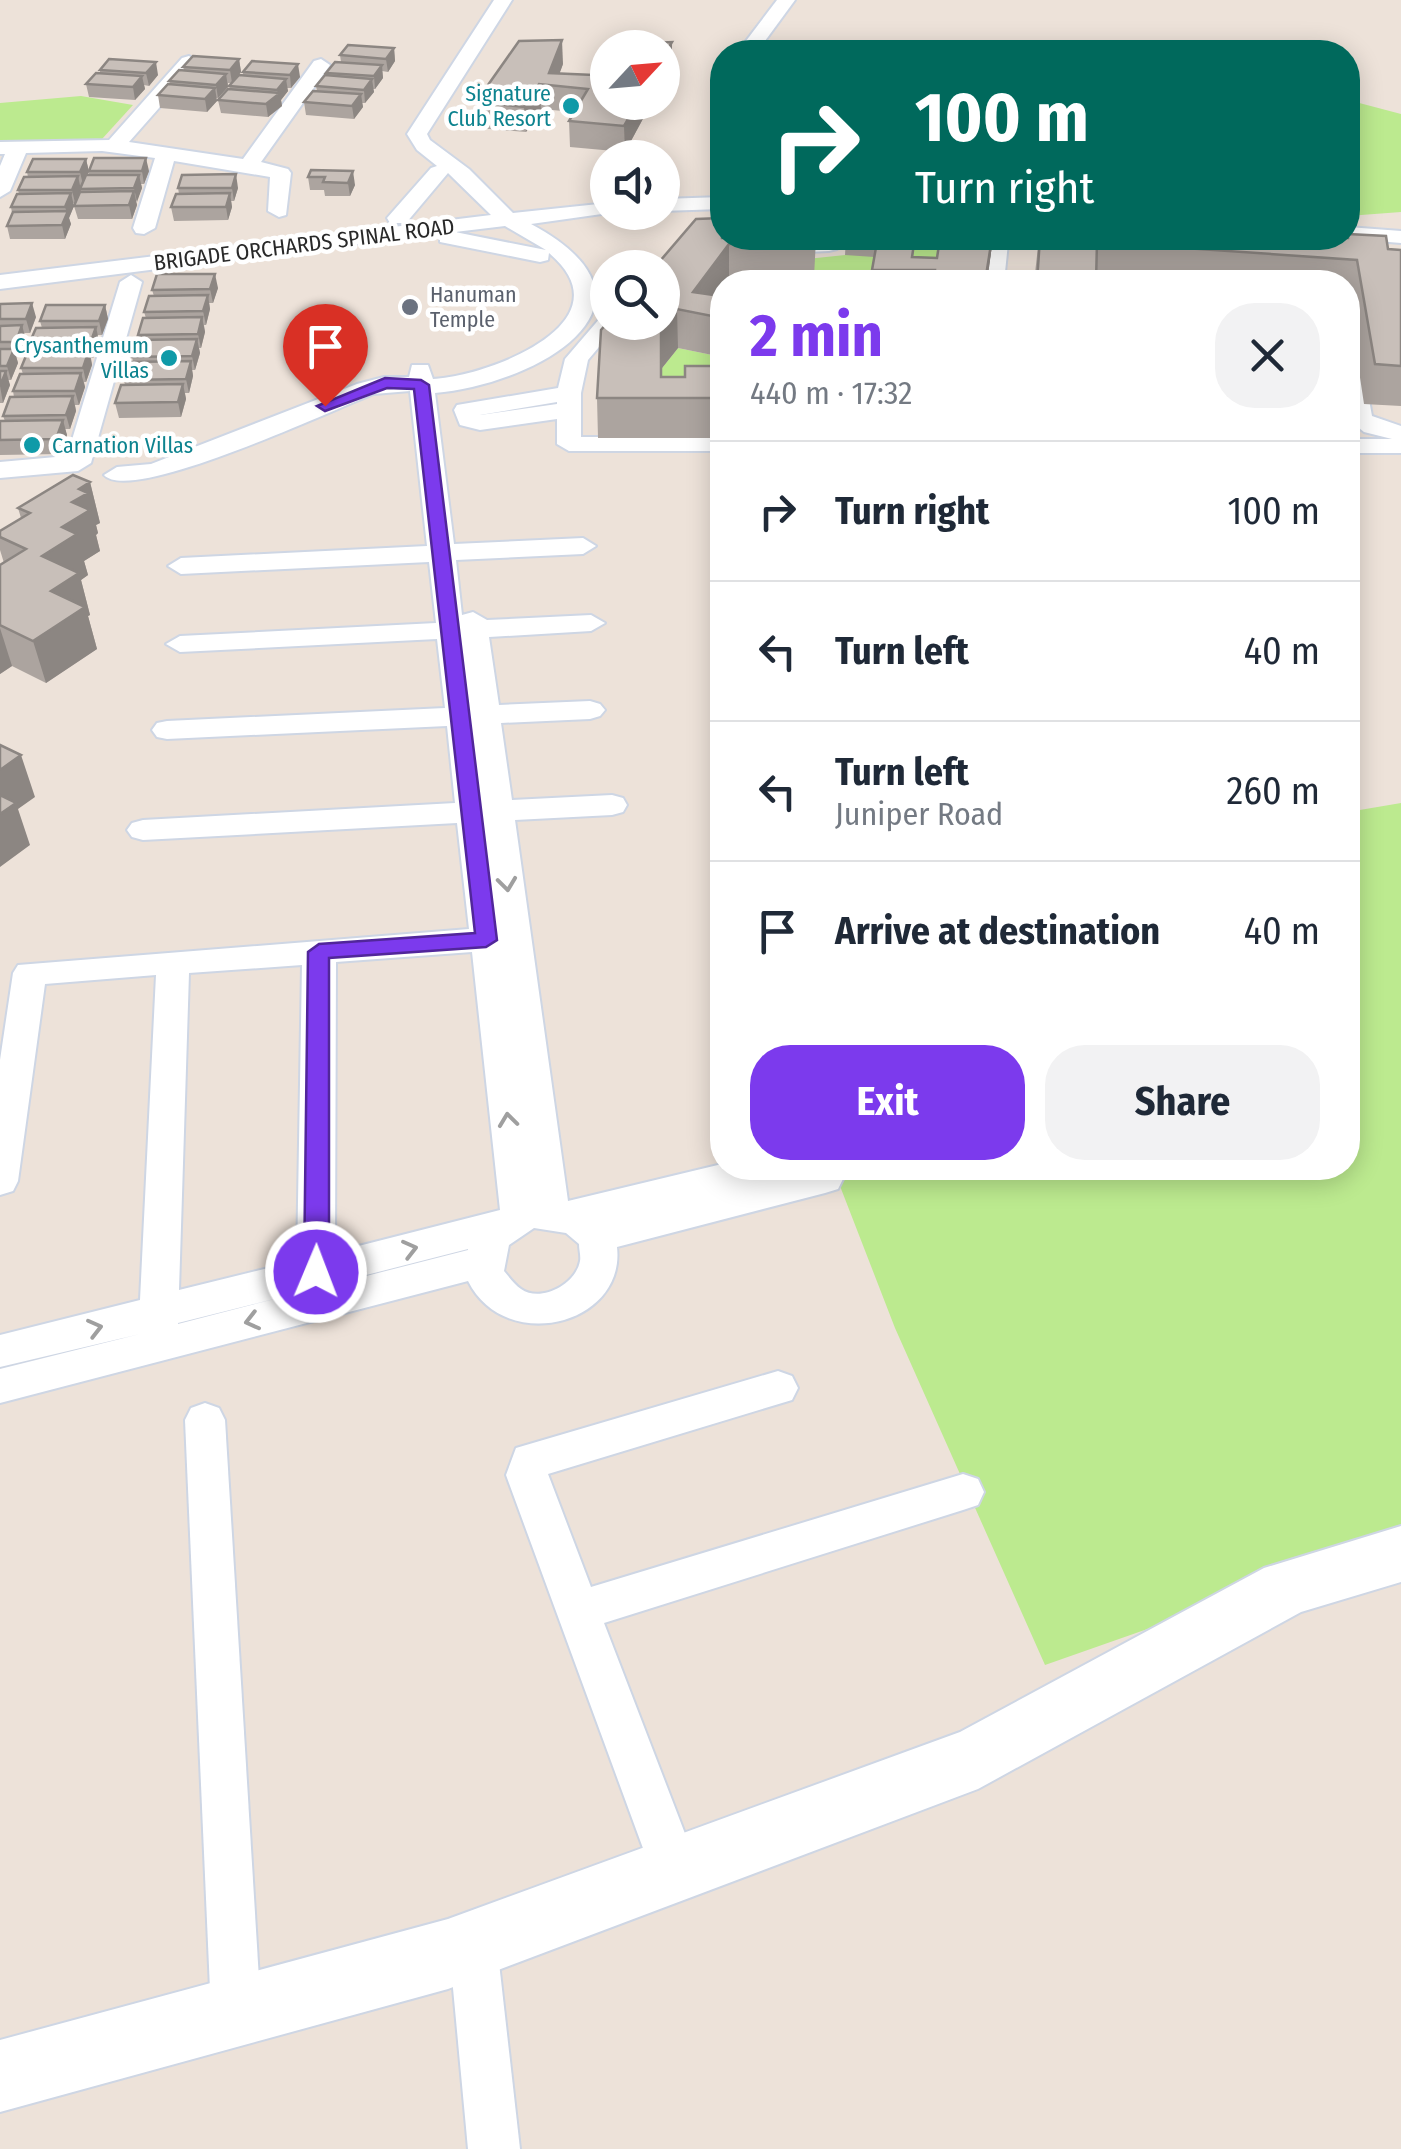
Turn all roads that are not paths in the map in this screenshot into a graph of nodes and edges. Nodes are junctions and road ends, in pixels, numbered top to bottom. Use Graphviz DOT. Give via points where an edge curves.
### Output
graph roads {
  1 [pos="502,0"];
  2 [pos="786,0"];
  3 [pos="756,40"];
  4 [pos="188,62"];
  5 [pos="321,65"];
  6 [pos="114,146"];
  7 [pos="9,148"];
  8 [pos="166,154"];
  9 [pos="248,166"];
  10 [pos="444,167"];
  11 [pos="0,192"];
  12 [pos="710,192"];
  13 [pos="680,193"];
  14 [pos="710,203"];
  15 [pos="680,204"];
  16 [pos="590,205"];
  17 [pos="590,206"];
  18 [pos="497,207"];
  19 [pos="279,211"];
  20 [pos="590,212"];
  21 [pos="397,225"];
  22 [pos="144,228"];
  23 [pos="1360,234"];
  24 [pos="1401,237"];
  25 [pos="1360,247"];
  26 [pos="544,248"];
  27 [pos="1401,251"];
  28 [pos="0,265"];
  29 [pos="0,282"];
  30 [pos="131,282"];
  31 [pos="594,340"];
  32 [pos="431,378"];
  33 [pos="1360,419"];
  34 [pos="1401,433"];
  35 [pos="710,444"];
  36 [pos="1360,446"];
  37 [pos="1401,446"];
  38 [pos="0,470"];
  39 [pos="108,480"];
  40 [pos="583,546"];
  41 [pos="452,552"];
  42 [pos="181,566"];
  43 [pos="591,623"];
  44 [pos="462,630"];
  45 [pos="180,644"];
  46 [pos="590,710"];
  47 [pos="473,716"];
  48 [pos="167,730"];
  49 [pos="612,805"];
  50 [pos="484,812"];
  51 [pos="143,830"];
  52 [pos="500,938"];
  53 [pos="319,952"];
  54 [pos="172,963"];
  55 [pos="714,1180"];
  56 [pos="819,1180"];
  57 [pos="0,1181"];
  58 [pos="547,1222"];
  59 [pos="482,1262"];
  60 [pos="316,1288"];
  61 [pos="158,1329"];
  62 [pos="0,1351"];
  63 [pos="0,1386"];
  64 [pos="778,1388"];
  65 [pos="205,1420"];
  66 [pos="963,1492"];
  67 [pos="1401,1554"];
  68 [pos="578,1612"];
  69 [pos="674,1870"];
  70 [pos="473,1945"];
  71 [pos="236,2012"];
  72 [pos="0,2076"];
  73 [pos="494,2149"];
  1 -- 10 [label="street" via="419,126 420,143"];
  2 -- 3 [label="street"];
  4 -- 6 [label="street"];
  5 -- 9 [label="street"];
  6 -- 7 [label="street"];
  6 -- 8 [label="street"];
  7 -- 11 [label="street"];
  8 -- 9 [label="street"];
  8 -- 22 [label="street"];
  9 -- 19 [label="street" via="280,174"];
  10 -- 18 [label="street"];
  10 -- 21 [label="street"];
  12 -- 13 [label="street"];
  14 -- 15 [label="street"];
  16 -- 18 [label="street, BRIGADE ORCHARDS SPINAL ROAD"];
  17 -- 18 [label="street, BRIGADE ORCHARDS SPINAL ROAD"];
  18 -- 21 [label="street, BRIGADE ORCHARDS SPINAL ROAD"];
  18 -- 26 [label="street"];
  20 -- 26 [label="street" via="559,229"];
  21 -- 26 [label="street"];
  21 -- 28 [label="street, BRIGADE ORCHARDS SPINAL ROAD"];
  21 -- 29 [label="street, BRIGADE ORCHARDS SPINAL ROAD"];
  23 -- 24 [label="street"];
  25 -- 27 [label="street"];
  26 -- 32 [label="street" via="563,291 552,326 520,347"];
  30 -- 38 [label="street" via="78,462"];
  31 -- 35 [label="street" via="577,360 570,444"];
  32 -- 39 [label="street" via="385,383 155,471"];
  32 -- 41 [label="street"];
  33 -- 34 [label="street"];
  36 -- 37 [label="street"];
  40 -- 41 [label="street"];
  41 -- 42 [label="street"];
  41 -- 44 [label="street"];
  43 -- 44 [label="street"];
  44 -- 45 [label="street"];
  44 -- 47 [label="street"];
  46 -- 47 [label="street"];
  47 -- 48 [label="street"];
  47 -- 50 [label="street"];
  49 -- 50 [label="street"];
  50 -- 51 [label="street"];
  50 -- 52 [label="street"];
  52 -- 53 [label="street"];
  52 -- 58 [label="street"];
  53 -- 54 [label="street"];
  53 -- 60 [label="street"];
  54 -- 57 [label="street" via="30,973"];
  54 -- 61 [label="street"];
  55 -- 58 [label="street"];
  56 -- 58 [label="street"];
  58 -- 59 [label="street" via="485,1248"];
  58 -- 59 [label="street" via="601,1255 584,1293 538,1309 504,1300"];
  60 -- 58 [label="street, one-way"];
  59 -- 60 [label="street"];
  60 -- 61 [label="street"];
  62 -- 61 [label="street, one-way"];
  61 -- 63 [label="street"];
  64 -- 68 [label="street" via="532,1461 528,1475"];
  65 -- 71 [label="street"];
  66 -- 68 [label="street"];
  67 -- 69 [label="street" via="1286,1588 978,1756"];
  68 -- 69 [label="street"];
  69 -- 70 [label="street"];
  70 -- 71 [label="street"];
  70 -- 73 [label="street"];
  71 -- 72 [label="street"];
}
